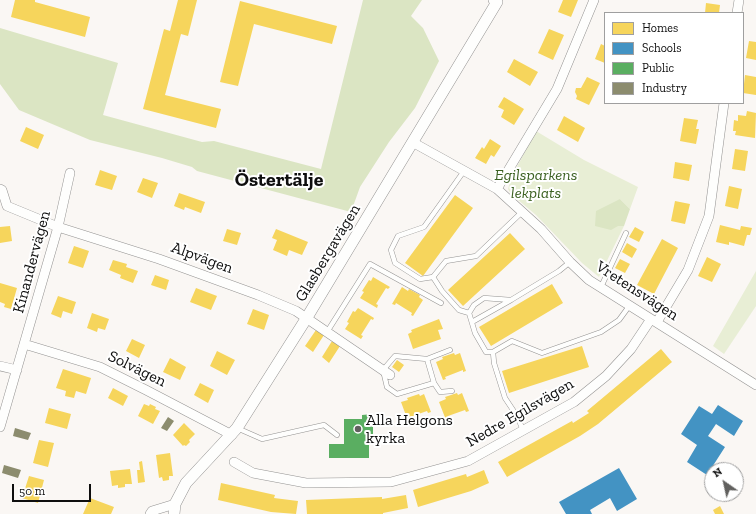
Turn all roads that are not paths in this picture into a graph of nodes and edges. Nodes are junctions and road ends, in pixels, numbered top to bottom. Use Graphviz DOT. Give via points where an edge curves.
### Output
graph roads {
  1 [pos="594,0"];
  2 [pos="739,0"];
  3 [pos="497,1"];
  4 [pos="737,12"];
  5 [pos="724,104"];
  6 [pos="414,143"];
  7 [pos="464,171"];
  8 [pos="70,173"];
  9 [pos="0,189"];
  10 [pos="497,189"];
  11 [pos="4,208"];
  12 [pos="522,212"];
  13 [pos="58,227"];
  14 [pos="626,233"];
  15 [pos="570,262"];
  16 [pos="433,277"];
  17 [pos="601,287"];
  18 [pos="512,300"];
  19 [pos="441,303"];
  20 [pos="630,306"];
  21 [pos="469,313"];
  22 [pos="306,318"];
  23 [pos="654,320"];
  24 [pos="472,322"];
  25 [pos="327,332"];
  26 [pos="24,344"];
  27 [pos="450,350"];
  28 [pos="493,352"];
  29 [pos="427,359"];
  30 [pos="0,366"];
  31 [pos="17,370"];
  32 [pos="387,373"];
  33 [pos="434,383"];
  34 [pos="756,385"];
  35 [pos="452,391"];
  36 [pos="0,426"];
  37 [pos="523,430"];
  38 [pos="235,431"];
  39 [pos="337,436"];
  40 [pos="234,462"];
  41 [pos="175,509"];
  42 [pos="150,514"];
  1 -- 10 [label="street" via="557,88"];
  2 -- 4 [label="street"];
  3 -- 6 [label="street, Glasbergavägen"];
  5 -- 23 [label="street, Nedre Egilsvägen" via="709,216 688,270"];
  6 -- 7 [label="street, Vretensvägen"];
  6 -- 22 [label="street, Glasbergavägen"];
  7 -- 10 [label="street, Vretensvägen"];
  7 -- 16 [label="lane" via="424,227 398,236 391,250 395,263 420,279"];
  8 -- 13 [label="street, Kinandervägen"];
  9 -- 11 [label="street, Alpvägen"];
  10 -- 12 [label="street, Vretensvägen"];
  11 -- 13 [label="street, Alpvägen"];
  12 -- 15 [label="street, Vretensvägen"];
  12 -- 16 [label="lane" via="476,256 446,261"];
  13 -- 22 [label="street, Alpvägen" via="251,292 296,311"];
  13 -- 26 [label="street, Kinandervägen"];
  14 -- 17 [label="lane"];
  15 -- 17 [label="street, Vretensvägen" via="589,280"];
  15 -- 18 [label="lane"];
  16 -- 21 [label="lane" via="459,310"];
  17 -- 20 [label="street, Vretensvägen"];
  18 -- 21 [label="lane" via="484,298 474,305"];
  18 -- 24 [label="lane"];
  19 -- 25 [label="lane" via="370,264"];
  20 -- 23 [label="street, Vretensvägen"];
  20 -- 28 [label="lane" via="619,320 601,332 542,353 512,341"];
  21 -- 24 [label="lane"];
  22 -- 25 [label="street, Alpvägen"];
  22 -- 38 [label="street, Glasbergavägen"];
  23 -- 34 [label="street, Vretensvägen"];
  23 -- 37 [label="street, Nedre Egilsvägen" via="606,376 574,402"];
  24 -- 28 [label="lane" via="486,352"];
  25 -- 32 [label="street, Alpvägen"];
  26 -- 31 [label="street, Kinandervägen"];
  26 -- 38 [label="street, Solvägen" via="100,367"];
  27 -- 29 [label="lane"];
  28 -- 37 [label="lane" via="505,398"];
  29 -- 32 [label="lane" via="395,356"];
  29 -- 33 [label="lane"];
  30 -- 31 [label="street"];
  31 -- 36 [label="street, Kinandervägen"];
  32 -- 33 [label="lane" via="387,387 397,394"];
  33 -- 35 [label="lane" via="440,392"];
  37 -- 40 [label="street, Nedre Egilsvägen" via="468,460 391,482 306,483 253,473"];
  38 -- 39 [label="lane" via="262,439 324,425"];
  38 -- 41 [label="street, Glasbergavägen" via="186,483"];
  41 -- 42 [label="street" via="152,511"];
}
